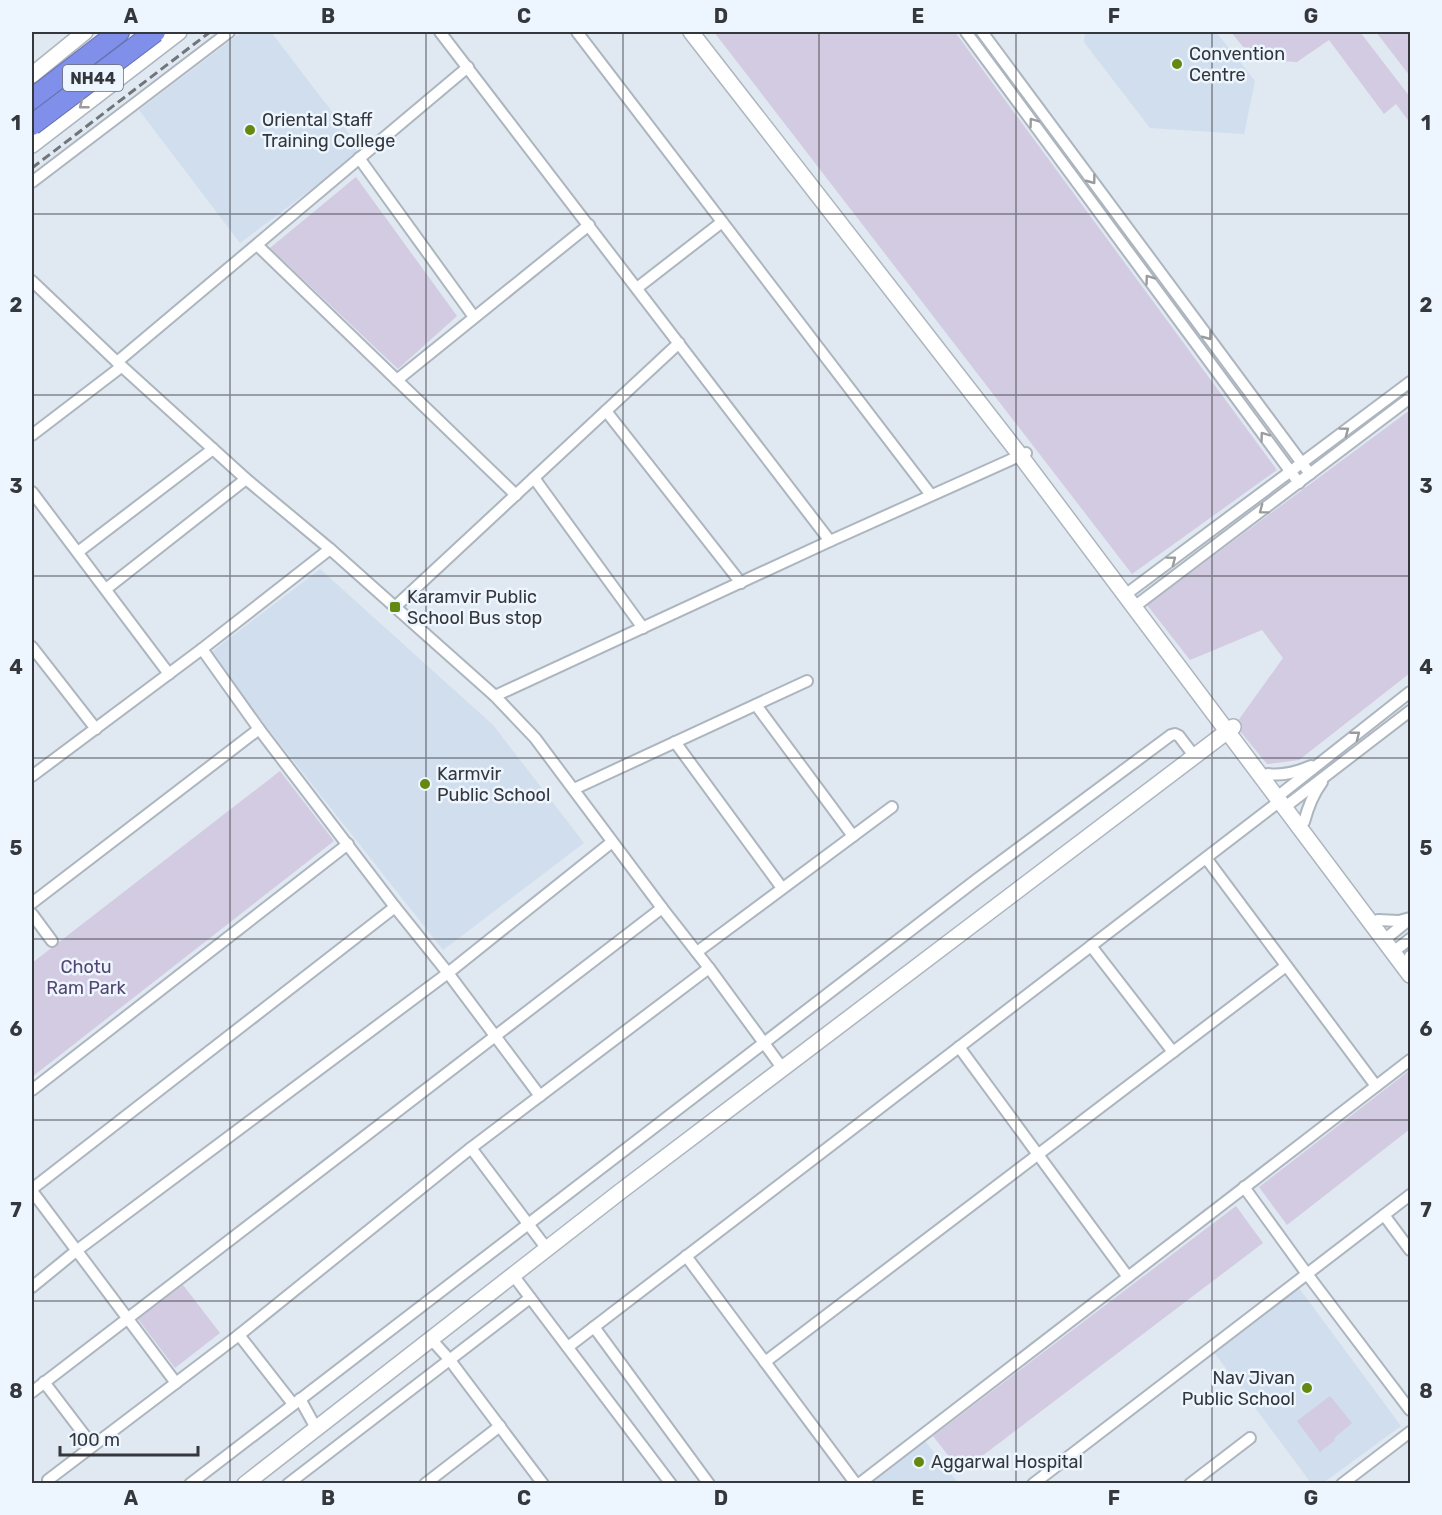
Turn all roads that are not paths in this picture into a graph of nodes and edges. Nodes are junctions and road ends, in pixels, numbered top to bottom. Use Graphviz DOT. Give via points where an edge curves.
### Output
graph roads {
  1 [pos="85,32"];
  2 [pos="119,32"];
  3 [pos="125,32"];
  4 [pos="229,32"];
  5 [pos="440,32"];
  6 [pos="577,32"];
  7 [pos="692,32"];
  8 [pos="701,32"];
  9 [pos="966,32"];
  10 [pos="982,32"];
  11 [pos="167,33"];
  12 [pos="468,67"];
  13 [pos="132,68"];
  14 [pos="32,75"];
  15 [pos="32,99"];
  16 [pos="32,125"];
  17 [pos="32,145"];
  18 [pos="359,159"];
  19 [pos="32,182"];
  20 [pos="722,222"];
  21 [pos="589,225"];
  22 [pos="257,244"];
  23 [pos="32,281"];
  24 [pos="637,288"];
  25 [pos="474,317"];
  26 [pos="679,343"];
  27 [pos="119,365"];
  28 [pos="397,380"];
  29 [pos="1410,382"];
  30 [pos="1410,399"];
  31 [pos="606,411"];
  32 [pos="32,435"];
  33 [pos="213,449"];
  34 [pos="1023,454"];
  35 [pos="1302,463"];
  36 [pos="1291,471"];
  37 [pos="1310,474"];
  38 [pos="534,478"];
  39 [pos="246,479"];
  40 [pos="1299,483"];
  41 [pos="32,492"];
  42 [pos="516,495"];
  43 [pos="931,495"];
  44 [pos="830,541"];
  45 [pos="330,549"];
  46 [pos="78,552"];
  47 [pos="741,583"];
  48 [pos="106,589"];
  49 [pos="1133,599"];
  50 [pos="396,607"];
  51 [pos="643,628"];
  52 [pos="202,650"];
  53 [pos="33,652"];
  54 [pos="170,674"];
  55 [pos="807,681"];
  56 [pos="1410,692"];
  57 [pos="495,696"];
  58 [pos="756,705"];
  59 [pos="1410,711"];
  60 [pos="96,729"];
  61 [pos="259,729"];
  62 [pos="1231,730"];
  63 [pos="675,742"];
  64 [pos="1195,756"];
  65 [pos="1324,760"];
  66 [pos="1329,772"];
  67 [pos="1268,774"];
  68 [pos="32,776"];
  69 [pos="574,789"];
  70 [pos="1283,800"];
  71 [pos="892,807"];
  72 [pos="1304,822"];
  73 [pos="852,836"];
  74 [pos="612,842"];
  75 [pos="348,844"];
  76 [pos="1206,858"];
  77 [pos="782,888"];
  78 [pos="32,903"];
  79 [pos="395,907"];
  80 [pos="662,908"];
  81 [pos="32,914"];
  82 [pos="1410,919"];
  83 [pos="1378,920"];
  84 [pos="52,941"];
  85 [pos="1091,946"];
  86 [pos="697,952"];
  87 [pos="1402,952"];
  88 [pos="1286,966"];
  89 [pos="709,968"];
  90 [pos="448,973"];
  91 [pos="494,1036"];
  92 [pos="764,1043"];
  93 [pos="959,1047"];
  94 [pos="1173,1052"];
  95 [pos="1410,1060"];
  96 [pos="783,1069"];
  97 [pos="1376,1086"];
  98 [pos="32,1090"];
  99 [pos="540,1095"];
  100 [pos="471,1148"];
  101 [pos="1038,1155"];
  102 [pos="1244,1187"];
  103 [pos="32,1190"];
  104 [pos="1410,1195"];
  105 [pos="1384,1215"];
  106 [pos="528,1224"];
  107 [pos="547,1249"];
  108 [pos="1410,1250"];
  109 [pos="76,1251"];
  110 [pos="686,1256"];
  111 [pos="1307,1274"];
  112 [pos="513,1275"];
  113 [pos="1128,1277"];
  114 [pos="32,1287"];
  115 [pos="530,1298"];
  116 [pos="127,1318"];
  117 [pos="594,1327"];
  118 [pos="239,1335"];
  119 [pos="431,1340"];
  120 [pos="568,1347"];
  121 [pos="449,1359"];
  122 [pos="765,1362"];
  123 [pos="45,1382"];
  124 [pos="176,1383"];
  125 [pos="32,1392"];
  126 [pos="296,1401"];
  127 [pos="1410,1410"];
  128 [pos="500,1426"];
  129 [pos="316,1428"];
  130 [pos="1410,1432"];
  131 [pos="1250,1438"];
  132 [pos="93,1445"];
  133 [pos="48,1480"];
  134 [pos="1046,1480"];
  135 [pos="1343,1483"];
  136 [pos="190,1484"];
  137 [pos="245,1484"];
  138 [pos="288,1484"];
  139 [pos="425,1484"];
  140 [pos="543,1484"];
  141 [pos="671,1484"];
  142 [pos="709,1484"];
  143 [pos="858,1484"];
  144 [pos="1033,1484"];
  145 [pos="1190,1484"];
  1 -- 14 [label="street"];
  2 -- 15 [label="highway, NH44"];
  3 -- 13 [label="street" via="135,54"];
  4 -- 19 [label="street"];
  5 -- 12 [label="street"];
  6 -- 20 [label="street"];
  7 -- 34 [label="street"];
  8 -- 34 [label="street"];
  36 -- 9 [label="street, one-way"];
  10 -- 35 [label="street, one-way"];
  11 -- 13 [label="street"];
  11 -- 16 [label="highway, NH44, bridge"];
  12 -- 18 [label="street"];
  12 -- 21 [label="street"];
  13 -- 17 [label="street, one-way"];
  18 -- 22 [label="street"];
  18 -- 25 [label="street"];
  20 -- 24 [label="street"];
  20 -- 43 [label="street"];
  21 -- 24 [label="street"];
  21 -- 25 [label="street"];
  22 -- 27 [label="street"];
  22 -- 28 [label="street"];
  23 -- 27 [label="street"];
  24 -- 26 [label="street"];
  25 -- 28 [label="street"];
  26 -- 31 [label="street"];
  26 -- 44 [label="street"];
  27 -- 32 [label="street"];
  27 -- 33 [label="street"];
  28 -- 42 [label="street"];
  35 -- 29 [label="street, one-way"];
  30 -- 37 [label="street"];
  31 -- 38 [label="street"];
  31 -- 47 [label="street"];
  33 -- 39 [label="street"];
  33 -- 46 [label="street"];
  34 -- 43 [label="street"];
  34 -- 49 [label="street"];
  35 -- 36 [label="street"];
  35 -- 37 [label="street"];
  36 -- 40 [label="street"];
  49 -- 36 [label="street, one-way"];
  37 -- 40 [label="street"];
  38 -- 42 [label="street"];
  38 -- 51 [label="street"];
  39 -- 45 [label="street"];
  39 -- 48 [label="street"];
  40 -- 49 [label="street, one-way"];
  41 -- 46 [label="street"];
  42 -- 50 [label="street"];
  43 -- 44 [label="street"];
  44 -- 47 [label="street"];
  45 -- 50 [label="street"];
  45 -- 52 [label="street"];
  46 -- 48 [label="street"];
  47 -- 51 [label="street"];
  48 -- 54 [label="street"];
  49 -- 62 [label="street"];
  50 -- 57 [label="street"];
  51 -- 57 [label="street"];
  52 -- 54 [label="street"];
  52 -- 61 [label="street"];
  53 -- 60 [label="street"];
  54 -- 60 [label="street"];
  55 -- 58 [label="street"];
  65 -- 56 [label="street, one-way"];
  57 -- 69 [label="street"];
  58 -- 63 [label="street"];
  58 -- 73 [label="street"];
  59 -- 66 [label="street"];
  60 -- 68 [label="street"];
  61 -- 75 [label="street"];
  61 -- 78 [label="street"];
  62 -- 64 [label="street"];
  62 -- 67 [label="street"];
  62 -- 70 [label="street"];
  63 -- 69 [label="street"];
  63 -- 77 [label="street"];
  64 -- 92 [label="street" via="1179,736 1171,735"];
  64 -- 96 [label="street"];
  65 -- 67 [label="street" via="1302,770"];
  65 -- 70 [label="street"];
  66 -- 70 [label="street"];
  66 -- 72 [label="street" via="1316,790"];
  67 -- 70 [label="street"];
  69 -- 74 [label="street"];
  70 -- 72 [label="street"];
  70 -- 76 [label="street"];
  70 -- 87 [label="street"];
  71 -- 73 [label="street"];
  72 -- 83 [label="street"];
  73 -- 77 [label="street"];
  74 -- 80 [label="street"];
  74 -- 90 [label="street"];
  75 -- 79 [label="street"];
  75 -- 98 [label="street"];
  76 -- 85 [label="street"];
  76 -- 88 [label="street"];
  77 -- 86 [label="street"];
  79 -- 90 [label="street"];
  79 -- 103 [label="street"];
  80 -- 86 [label="street"];
  80 -- 91 [label="street"];
  81 -- 84 [label="street"];
  82 -- 83 [label="street"];
  82 -- 87 [label="street"];
  83 -- 87 [label="street"];
  85 -- 93 [label="street"];
  85 -- 94 [label="street"];
  86 -- 89 [label="street"];
  88 -- 94 [label="street"];
  88 -- 97 [label="street"];
  89 -- 92 [label="street"];
  89 -- 99 [label="street"];
  90 -- 91 [label="street"];
  90 -- 109 [label="street"];
  91 -- 99 [label="street"];
  91 -- 116 [label="street"];
  92 -- 96 [label="street"];
  92 -- 106 [label="street"];
  93 -- 101 [label="street"];
  93 -- 110 [label="street"];
  94 -- 101 [label="street"];
  95 -- 97 [label="street"];
  96 -- 107 [label="street"];
  97 -- 102 [label="street"];
  99 -- 100 [label="street"];
  100 -- 106 [label="street"];
  100 -- 118 [label="street"];
  101 -- 113 [label="street"];
  101 -- 122 [label="street"];
  102 -- 111 [label="street"];
  102 -- 113 [label="street"];
  103 -- 109 [label="street"];
  104 -- 105 [label="street"];
  105 -- 108 [label="street"];
  105 -- 111 [label="street"];
  106 -- 107 [label="street"];
  106 -- 126 [label="street"];
  107 -- 112 [label="street"];
  109 -- 114 [label="street"];
  109 -- 116 [label="street"];
  110 -- 117 [label="street"];
  110 -- 122 [label="street"];
  111 -- 127 [label="street"];
  111 -- 134 [label="street"];
  112 -- 115 [label="street"];
  112 -- 119 [label="street"];
  113 -- 143 [label="street"];
  115 -- 120 [label="street"];
  115 -- 121 [label="street"];
  116 -- 123 [label="street"];
  116 -- 124 [label="street"];
  117 -- 120 [label="street"];
  117 -- 142 [label="street"];
  118 -- 124 [label="street"];
  118 -- 126 [label="street"];
  119 -- 121 [label="street"];
  119 -- 129 [label="street"];
  120 -- 141 [label="street"];
  121 -- 128 [label="street"];
  121 -- 138 [label="street"];
  122 -- 143 [label="street"];
  123 -- 125 [label="street"];
  123 -- 132 [label="street"];
  124 -- 132 [label="street"];
  126 -- 129 [label="street"];
  126 -- 136 [label="street"];
  128 -- 139 [label="street"];
  128 -- 140 [label="street"];
  129 -- 137 [label="street"];
  130 -- 135 [label="street"];
  131 -- 145 [label="street"];
  132 -- 133 [label="street"];
  134 -- 144 [label="street"];
}
